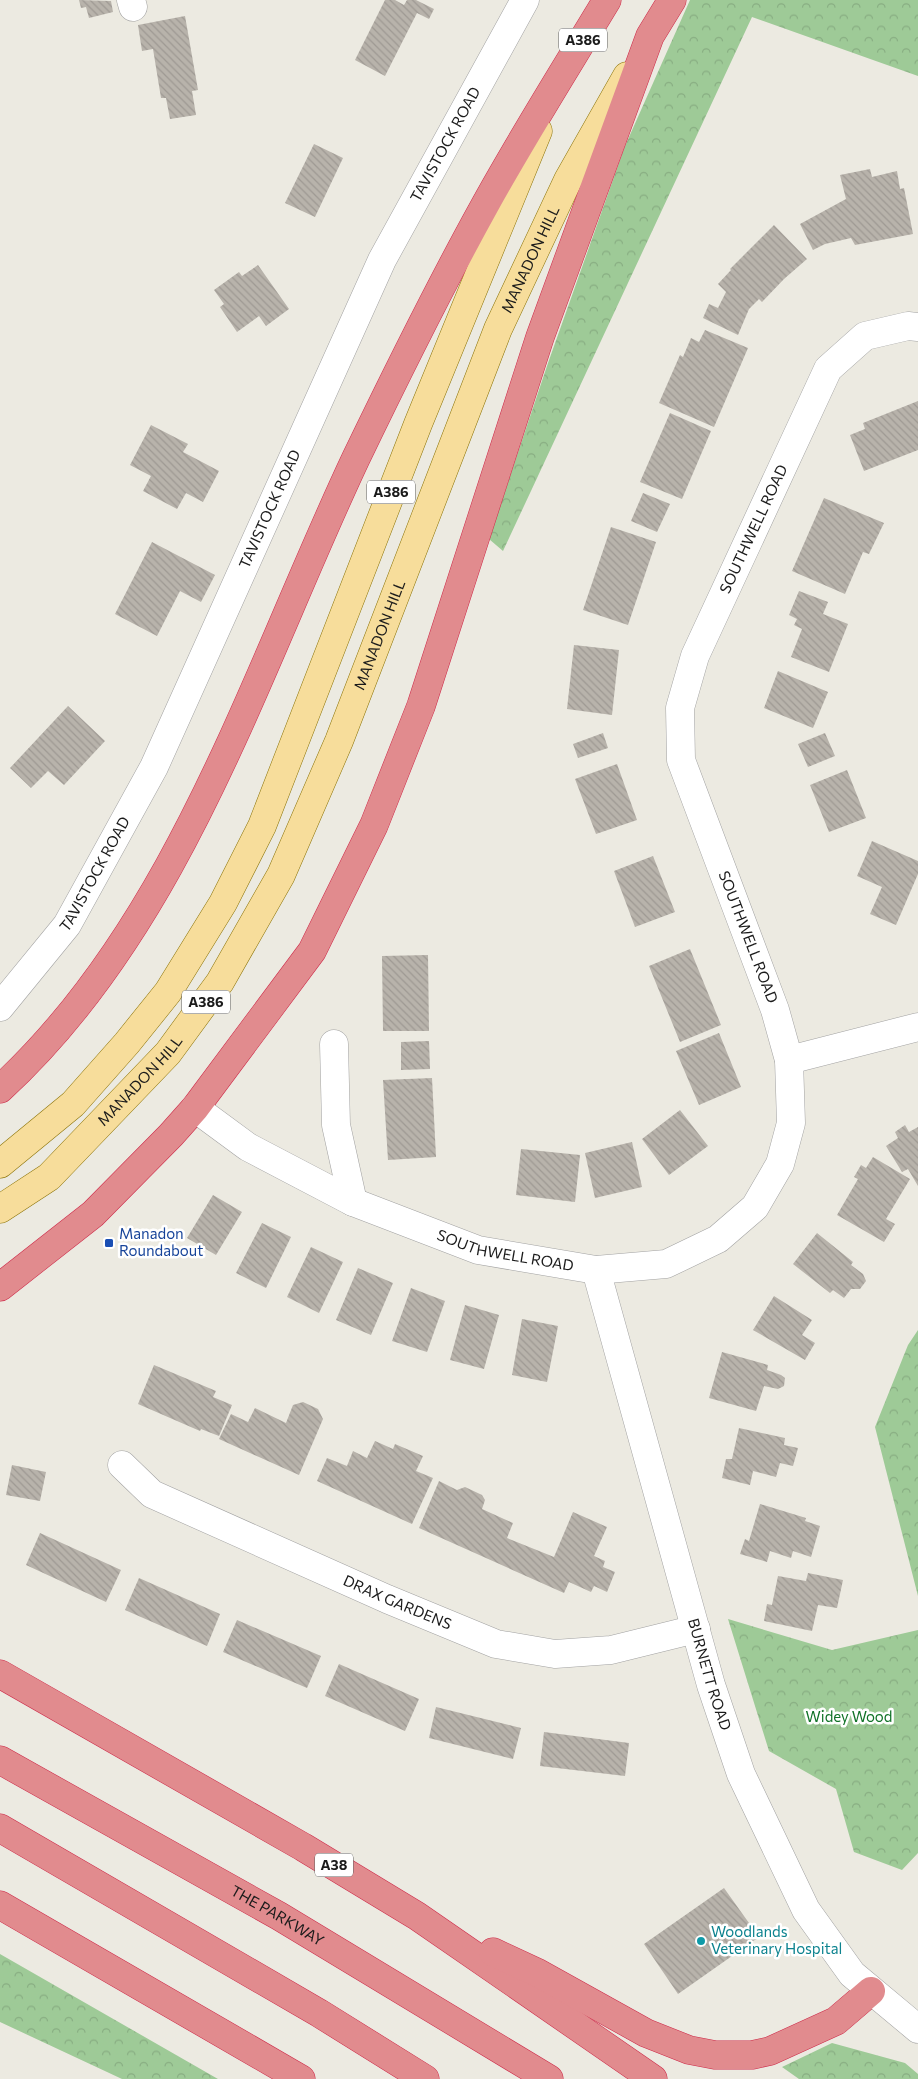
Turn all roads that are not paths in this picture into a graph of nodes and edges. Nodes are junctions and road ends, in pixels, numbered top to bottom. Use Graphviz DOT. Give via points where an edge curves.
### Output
graph roads {
  1 [pos="525,0"];
  2 [pos="607,0"];
  3 [pos="672,0"];
  4 [pos="650,36"];
  5 [pos="558,81"];
  6 [pos="918,328"];
  7 [pos="0,1007"];
  8 [pos="918,1027"];
  9 [pos="334,1044"];
  10 [pos="789,1060"];
  11 [pos="0,1089"];
  12 [pos="195,1108"];
  13 [pos="0,1164"];
  14 [pos="352,1202"];
  15 [pos="0,1209"];
  16 [pos="596,1270"];
  17 [pos="0,1287"];
  18 [pos="122,1465"];
  19 [pos="696,1630"];
  20 [pos="0,1674"];
  21 [pos="0,1760"];
  22 [pos="0,1828"];
  23 [pos="0,1905"];
  24 [pos="417,1916"];
  25 [pos="871,1991"];
  26 [pos="918,2029"];
  27 [pos="301,2079"];
  28 [pos="425,2079"];
  29 [pos="549,2079"];
  30 [pos="654,2079"];
  1 -- 7 [label="street, TAVISTOCK ROAD" via="382,260 154,767 67,925"];
  2 -- 5 [label="highway, A386"];
  3 -- 4 [label="highway, MANADON HILL / A386"];
  4 -- 12 [label="highway" via="540,337 421,706 374,826 312,951"];
  4 -- 15 [label="main road, MANADON HILL / A386" via="568,180 498,329 338,741 281,875 215,990 168,1053 49,1177"];
  5 -- 11 [label="highway" via="484,206 356,459 236,731 149,902 67,1021"];
  5 -- 13 [label="main road, A386" via="418,424 265,818 223,903 168,992 127,1043 73,1104"];
  6 -- 10 [label="street, SOUTHWELL ROAD" via="908,326 866,336 828,369 695,656 680,708 681,760 775,1010"];
  8 -- 10 [label="street"];
  9 -- 14 [label="street" via="336,1125"];
  10 -- 16 [label="street, SOUTHWELL ROAD" via="791,1122 780,1164 755,1207 718,1239 666,1264"];
  12 -- 14 [label="street, SOUTHWELL ROAD" via="248,1147"];
  12 -- 17 [label="highway" via="93,1214"];
  14 -- 16 [label="street, SOUTHWELL ROAD" via="478,1250"];
  16 -- 19 [label="street, BURNETT ROAD"];
  18 -- 19 [label="street, DRAX GARDENS" via="152,1494 496,1644 555,1654 611,1650"];
  19 -- 25 [label="street, BURNETT ROAD" via="741,1774 806,1910 852,1974"];
  20 -- 24 [label="highway, A38"];
  21 -- 29 [label="highway, THE PARKWAY" via="279,1916"];
  22 -- 28 [label="highway" via="319,2013"];
  23 -- 27 [label="highway"];
  24 -- 25 [label="highway" via="538,1973 646,2034 689,2050 715,2055 752,2055 770,2051 836,2021"];
  24 -- 30 [label="highway, A38"];
  25 -- 26 [label="street, BURNETT ROAD"];
}
